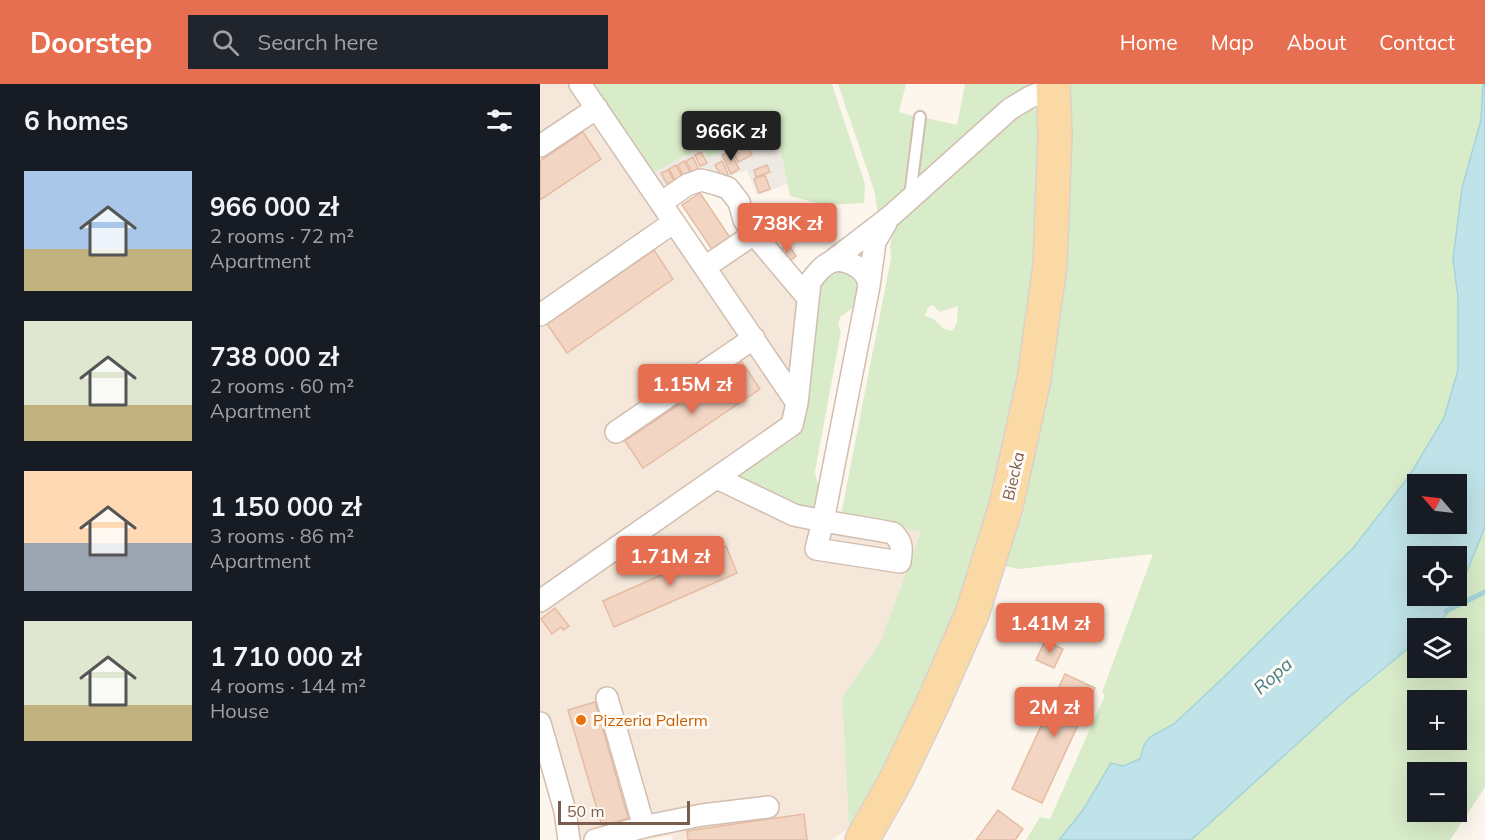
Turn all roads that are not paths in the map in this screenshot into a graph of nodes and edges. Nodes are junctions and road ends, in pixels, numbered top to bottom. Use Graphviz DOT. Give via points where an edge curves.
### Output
graph roads {
  1 [pos="580,84"];
  2 [pos="1053,86"];
  3 [pos="597,108"];
  4 [pos="920,117"];
  5 [pos="540,147"];
  6 [pos="910,200"];
  7 [pos="661,203"];
  8 [pos="892,216"];
  9 [pos="674,222"];
  10 [pos="754,234"];
  11 [pos="832,261"];
  12 [pos="705,267"];
  13 [pos="869,286"];
  14 [pos="808,298"];
  15 [pos="540,315"];
  16 [pos="754,338"];
  17 [pos="797,403"];
  18 [pos="616,432"];
  19 [pos="717,478"];
  20 [pos="540,601"];
  21 [pos="607,698"];
  22 [pos="540,723"];
  23 [pos="768,807"];
  24 [pos="644,827"];
  25 [pos="570,840"];
  26 [pos="596,840"];
  27 [pos="862,840"];
  1 -- 3 [label="street"];
  2 -- 6 [label="street" via="1010,109"];
  2 -- 27 [label="main road, Biecka" via="1050,265 1034,379 1006,506 972,614 929,713"];
  3 -- 5 [label="street"];
  3 -- 7 [label="street"];
  4 -- 6 [label="lane"];
  6 -- 8 [label="street"];
  7 -- 9 [label="street"];
  7 -- 10 [label="street" via="701,180 722,186 739,202 744,220"];
  8 -- 11 [label="street"];
  8 -- 13 [label="street" via="876,243"];
  9 -- 12 [label="street"];
  9 -- 15 [label="street"];
  10 -- 12 [label="street"];
  10 -- 14 [label="street"];
  11 -- 13 [label="street" via="856,266"];
  11 -- 14 [label="street" via="810,282"];
  12 -- 16 [label="street"];
  13 -- 19 [label="street" via="823,521 790,514"];
  14 -- 17 [label="street"];
  16 -- 17 [label="street"];
  16 -- 18 [label="street"];
  17 -- 19 [label="street" via="792,425"];
  19 -- 20 [label="street"];
  21 -- 24 [label="street"];
  22 -- 25 [label="street"];
  23 -- 24 [label="street"];
  24 -- 26 [label="street"];
}
